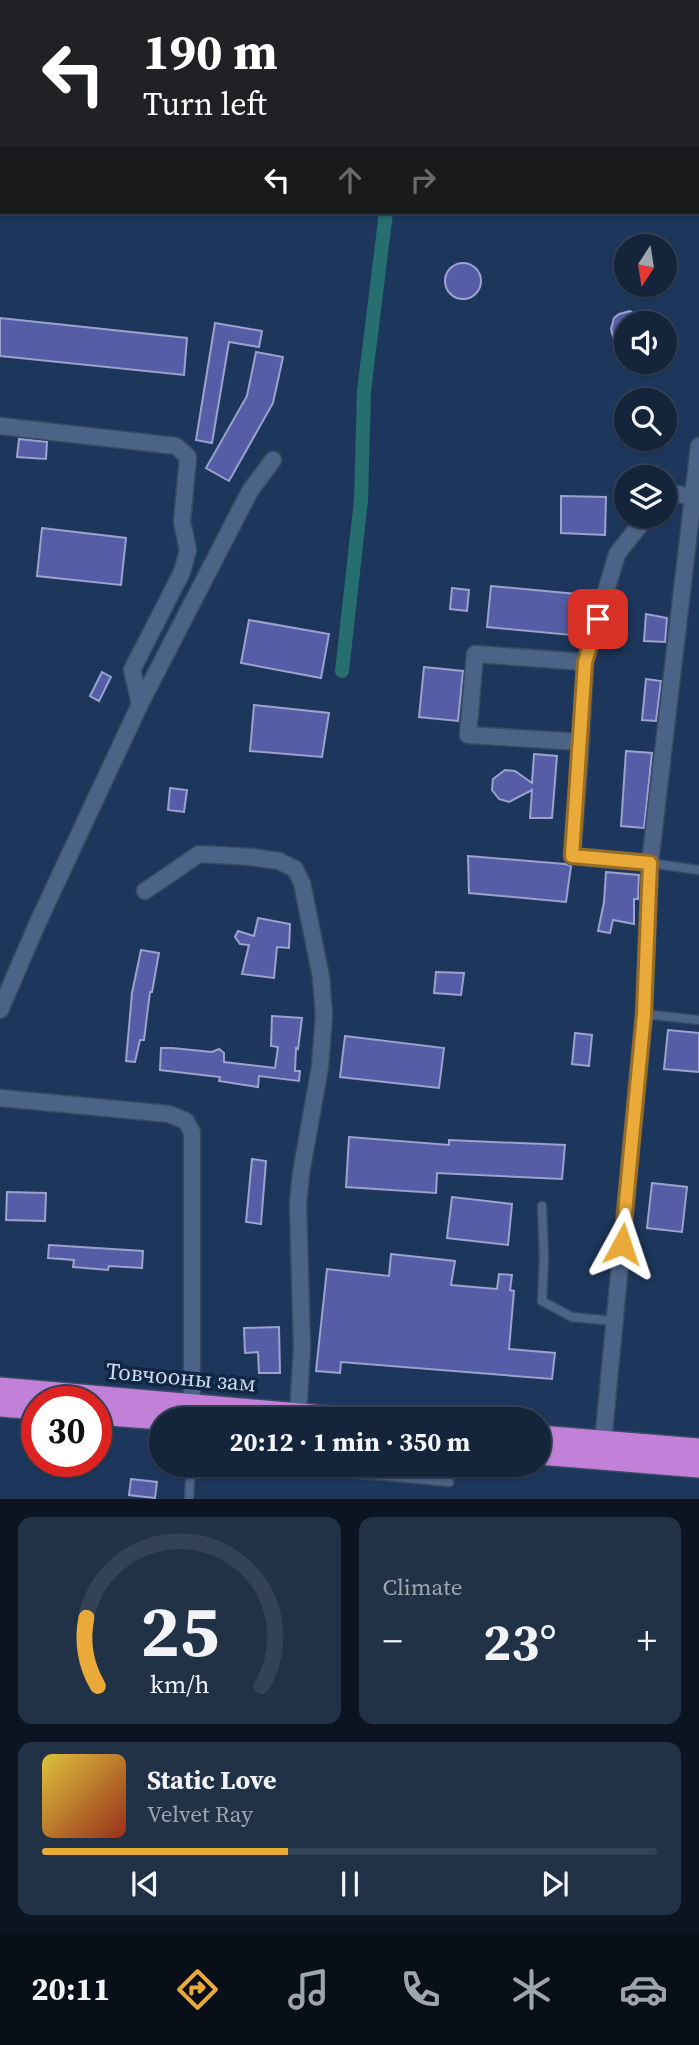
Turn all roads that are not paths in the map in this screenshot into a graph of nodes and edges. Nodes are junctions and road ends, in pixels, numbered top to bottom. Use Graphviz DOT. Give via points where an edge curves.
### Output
graph roads {
  1 [pos="0,426"];
  2 [pos="699,446"];
  3 [pos="273,460"];
  4 [pos="677,494"];
  5 [pos="695,497"];
  6 [pos="637,528"];
  7 [pos="585,662"];
  8 [pos="140,704"];
  9 [pos="581,742"];
  10 [pos="650,863"];
  11 [pos="699,870"];
  12 [pos="145,891"];
  13 [pos="0,1010"];
  14 [pos="644,1014"];
  15 [pos="699,1020"];
  16 [pos="0,1098"];
  17 [pos="542,1206"];
  18 [pos="614,1321"];
  19 [pos="0,1388"];
  20 [pos="0,1406"];
  21 [pos="152,1407"];
  22 [pos="192,1407"];
  23 [pos="298,1407"];
  24 [pos="21,1408"];
  25 [pos="112,1415"];
  26 [pos="149,1418"];
  27 [pos="551,1437"];
  28 [pos="603,1442"];
  29 [pos="699,1449"];
  30 [pos="551,1455"];
  31 [pos="699,1467"];
  32 [pos="190,1477"];
  33 [pos="398,1477"];
  34 [pos="449,1482"];
  35 [pos="189,1499"];
  1 -- 8 [label="street" via="176,446 188,457 182,522 188,550 132,670"];
  2 -- 5 [label="street"];
  3 -- 8 [label="street" via="250,491"];
  4 -- 5 [label="street"];
  5 -- 10 [label="street"];
  6 -- 7 [label="street" via="617,554"];
  7 -- 9 [label="street"];
  7 -- 9 [label="street" via="475,654 468,735"];
  8 -- 13 [label="street"];
  9 -- 10 [label="street" via="572,856"];
  10 -- 11 [label="lane"];
  10 -- 14 [label="street"];
  12 -- 23 [label="street" via="198,854 279,861 295,869 302,883 324,1015 298,1203 302,1337"];
  14 -- 15 [label="lane"];
  14 -- 18 [label="street"];
  16 -- 22 [label="street" via="169,1114 186,1121 192,1132"];
  17 -- 18 [label="lane" via="542,1301 572,1317"];
  18 -- 28 [label="street"];
  19 -- 21 [label="highway, Товчооны зам"];
  20 -- 24 [label="highway"];
  25 -- 26 [label="highway, Товчооны зам"];
  27 -- 28 [label="highway"];
  28 -- 29 [label="highway"];
  30 -- 31 [label="highway"];
  32 -- 35 [label="lane"];
  33 -- 34 [label="lane"];
}
